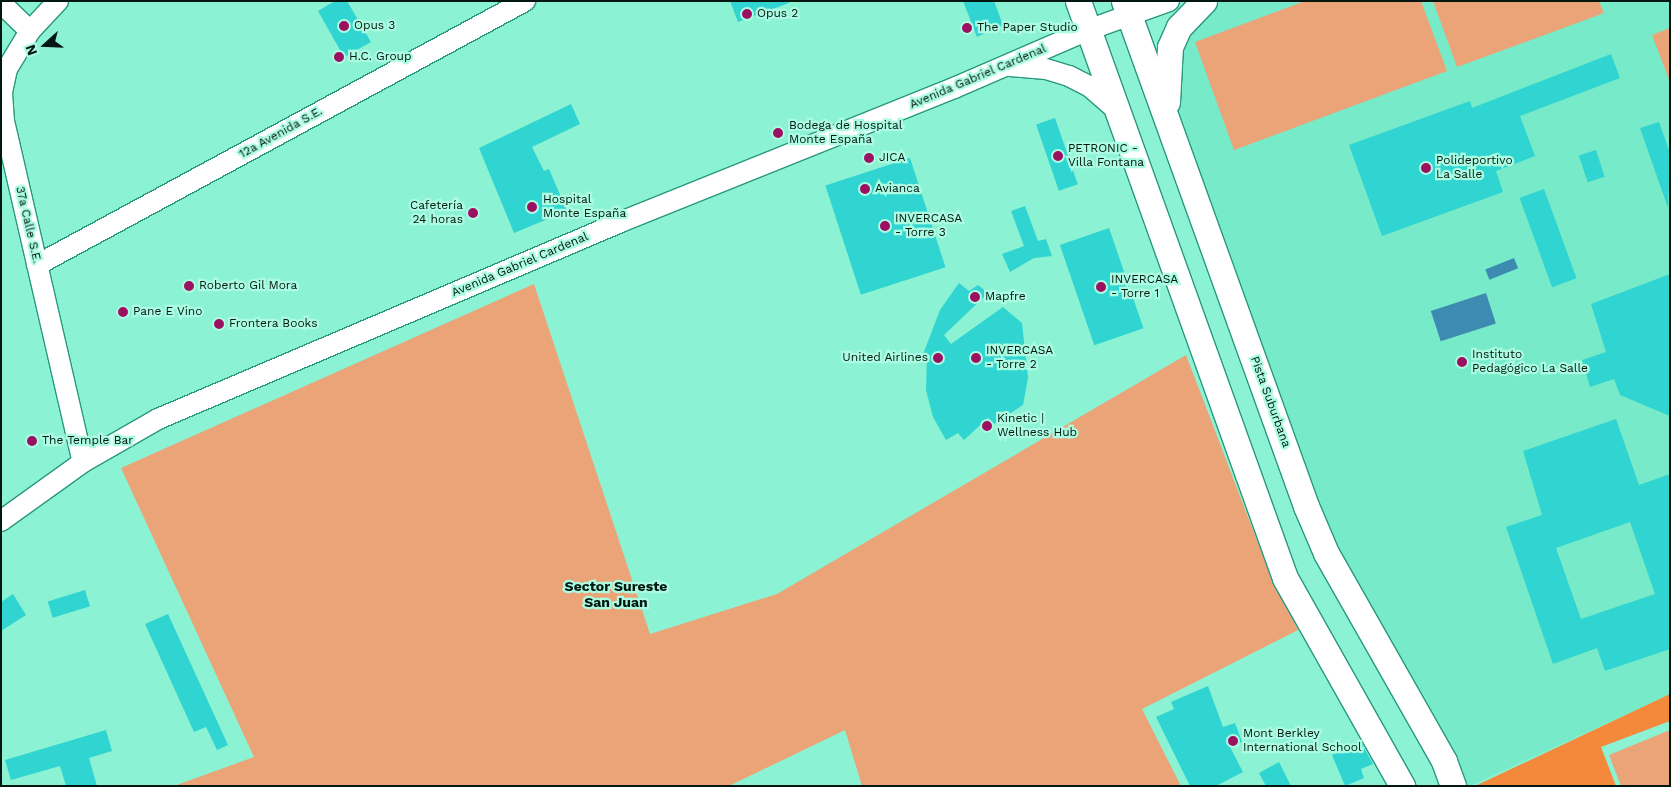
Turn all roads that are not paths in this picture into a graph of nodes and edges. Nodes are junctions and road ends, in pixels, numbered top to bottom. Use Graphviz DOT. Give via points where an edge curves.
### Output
graph roads {
  1 [pos="58,1"];
  2 [pos="525,1"];
  3 [pos="1078,1"];
  4 [pos="1169,1"];
  5 [pos="1204,1"];
  6 [pos="1,3"];
  7 [pos="1127,8"];
  8 [pos="1088,30"];
  9 [pos="30,31"];
  10 [pos="1003,66"];
  11 [pos="1114,108"];
  12 [pos="1175,144"];
  13 [pos="37,265"];
  14 [pos="83,462"];
  15 [pos="1,521"];
  16 [pos="1402,786"];
  17 [pos="1453,786"];
  1 -- 9 [label="street, 37a Calle S.E."];
  2 -- 13 [label="street, 12a Avenida S.E."];
  3 -- 8 [label="main road"];
  4 -- 7 [label="street, Avenida Gabriel Cardenal"];
  5 -- 12 [label="main road" via="1179,27 1167,59 1167,100"];
  6 -- 9 [label="street"];
  7 -- 8 [label="street, Avenida Gabriel Cardenal"];
  7 -- 12 [label="main road, Pista Suburbana"];
  8 -- 10 [label="street, Avenida Gabriel Cardenal"];
  8 -- 11 [label="main road"];
  9 -- 13 [label="street, 37a Calle S.E." via="7,68 2,93 4,121"];
  10 -- 11 [label="street" via="1034,67 1069,76 1089,86"];
  10 -- 14 [label="street, Avenida Gabriel Cardenal" via="623,221 198,401 158,419"];
  11 -- 16 [label="main road" via="1285,578"];
  12 -- 17 [label="main road, Pista Suburbana" via="1326,553 1444,761"];
  13 -- 14 [label="street, 37a Calle S.E."];
  14 -- 15 [label="street, Avenida Gabriel Cardenal"];
}
